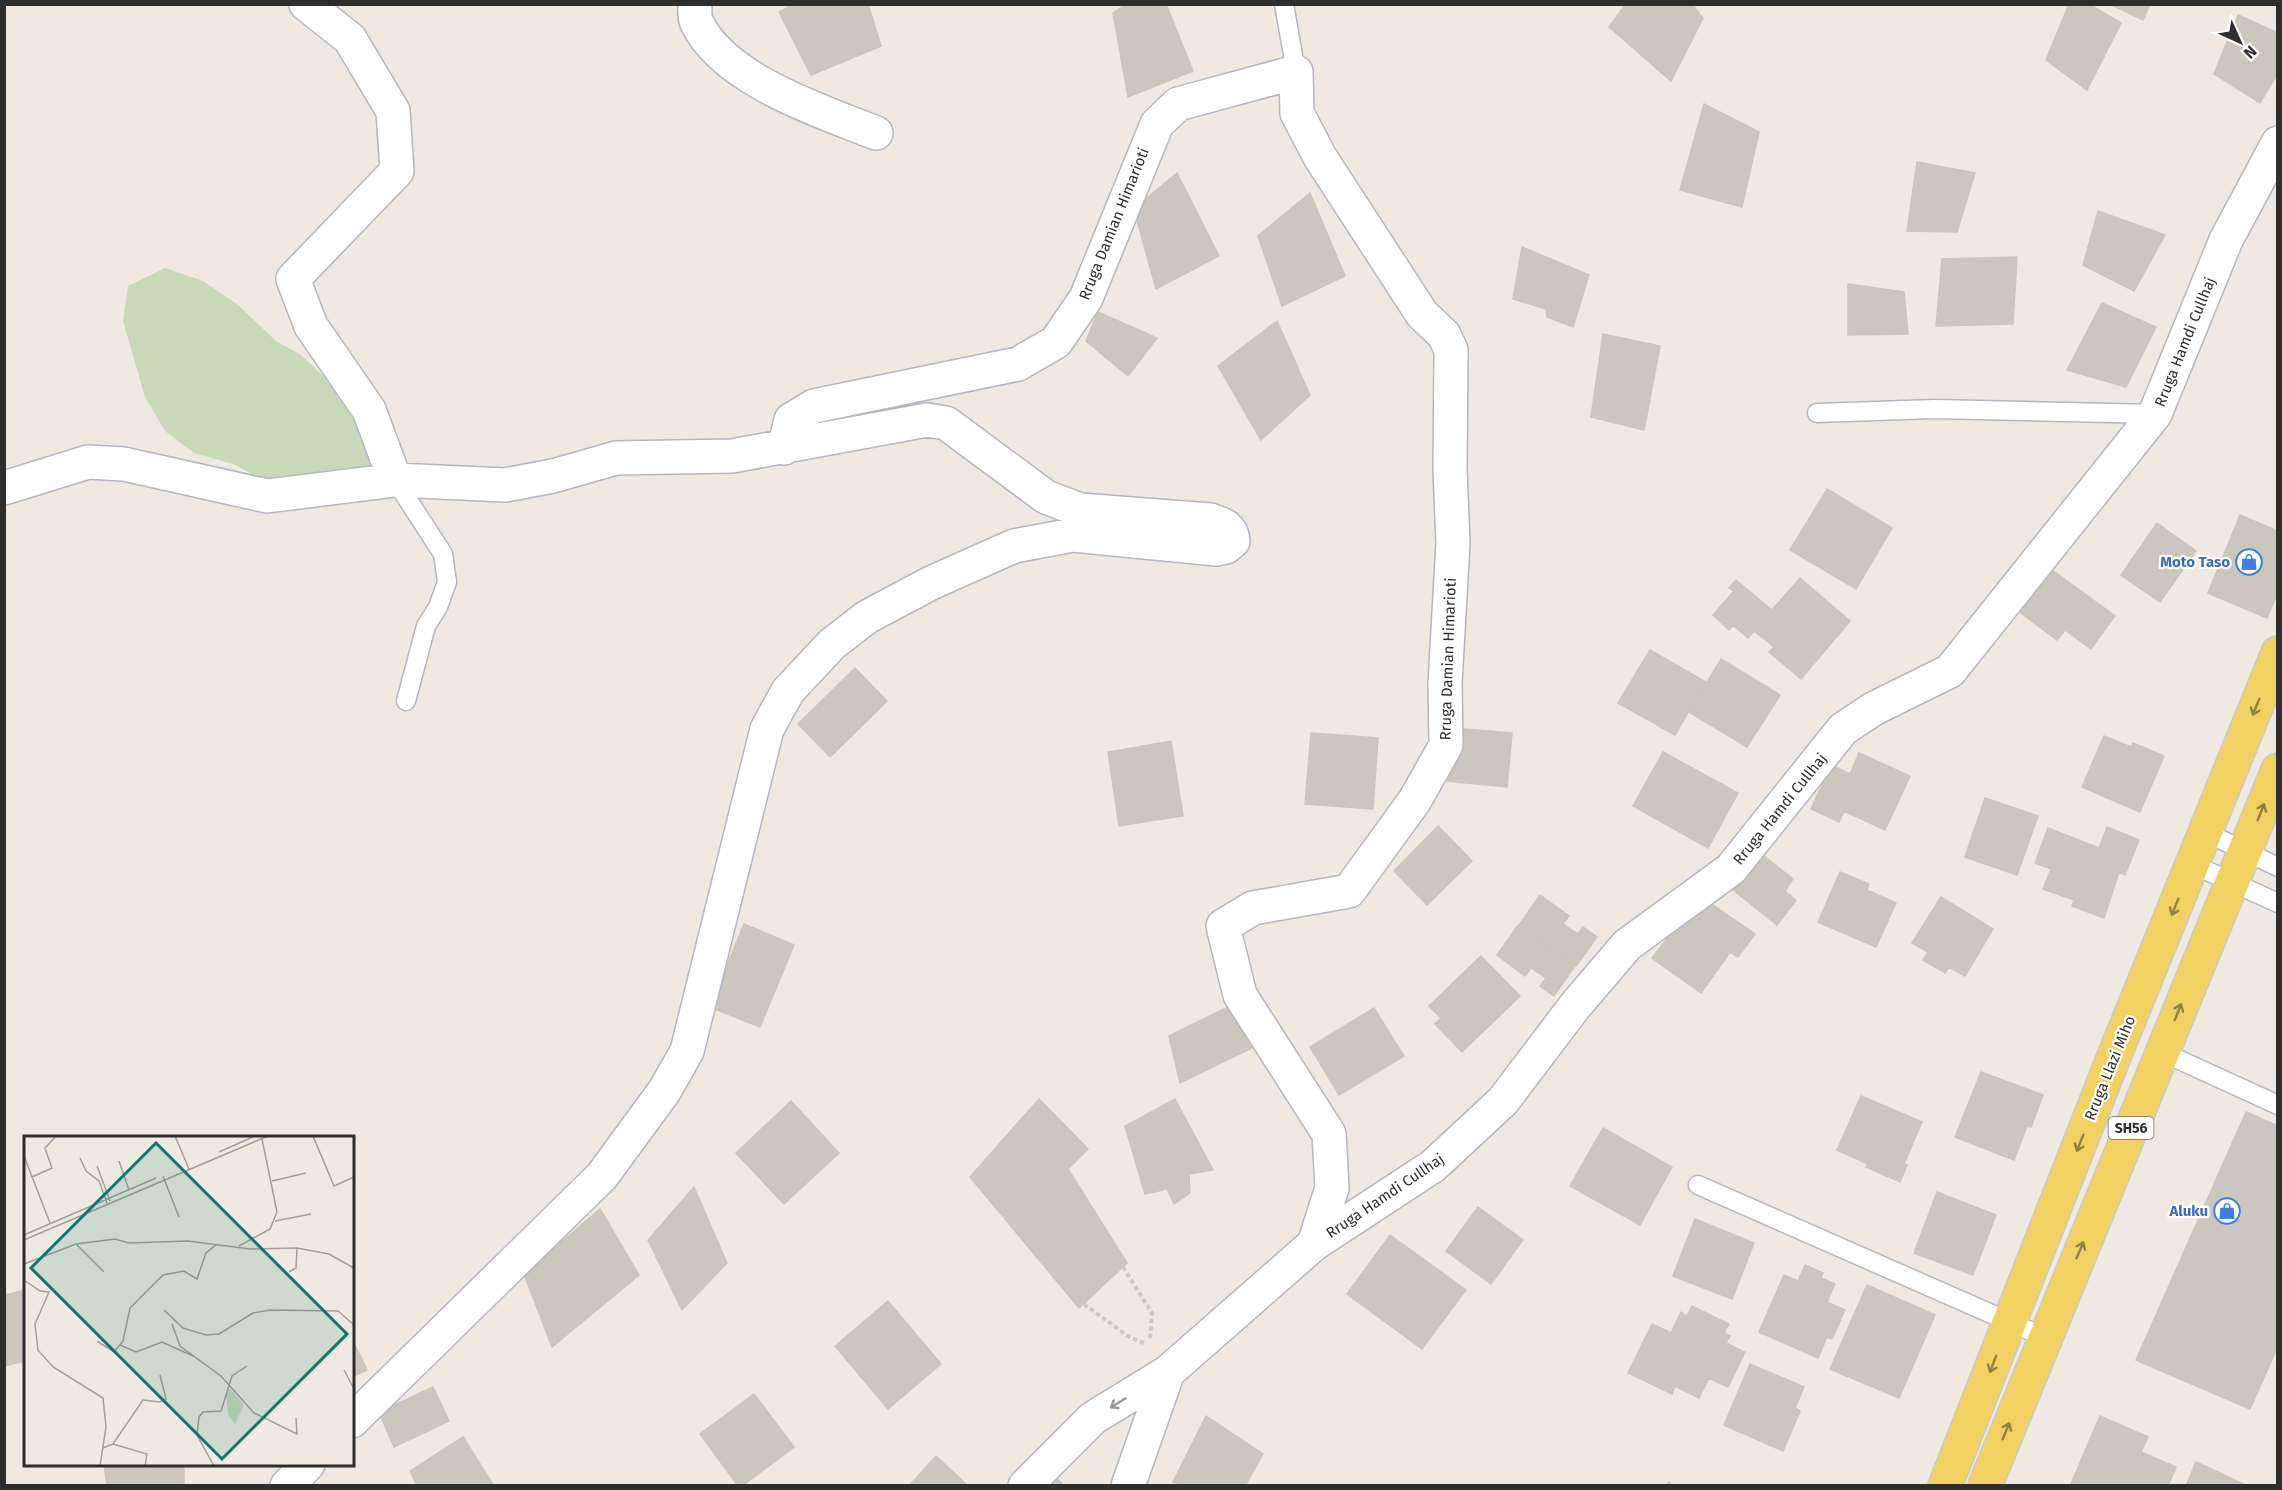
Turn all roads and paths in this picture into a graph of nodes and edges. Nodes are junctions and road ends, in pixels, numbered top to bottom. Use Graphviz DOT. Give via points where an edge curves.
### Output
graph roads {
  1 [pos="306,4"];
  2 [pos="695,4"];
  3 [pos="1284,4"];
  4 [pos="1296,72"];
  5 [pos="876,133"];
  6 [pos="2277,143"];
  7 [pos="1817,413"];
  8 [pos="2155,414"];
  9 [pos="784,448"];
  10 [pos="395,480"];
  11 [pos="4,488"];
  12 [pos="2277,653"];
  13 [pos="406,701"];
  14 [pos="2277,770"];
  15 [pos="2205,832"];
  16 [pos="2245,852"];
  17 [pos="2192,864"];
  18 [pos="2277,867"];
  19 [pos="2232,884"];
  20 [pos="2277,903"];
  21 [pos="2162,1052"];
  22 [pos="2277,1106"];
  23 [pos="1698,1185"];
  24 [pos="1314,1244"];
  25 [pos="1123,1268"];
  26 [pos="1084,1304"];
  27 [pos="2009,1322"];
  28 [pos="2044,1337"];
  29 [pos="1168,1372"];
  30 [pos="354,1419"];
  31 [pos="306,1466"];
  32 [pos="287,1485"];
  33 [pos="1025,1485"];
  34 [pos="1128,1485"];
  35 [pos="1945,1485"];
  36 [pos="1985,1485"];
  1 -- 10 [label="street" via="350,39 393,111 397,171 293,279 311,326 369,410"];
  2 -- 5 [label="street" via="696,22 724,58 791,100"];
  3 -- 4 [label="lane, Rruga Damian Himarioti"];
  4 -- 9 [label="street, Rruga Damian Himarioti" via="1178,104 1157,124 1086,298 1056,342 1018,364 814,406 791,420"];
  4 -- 24 [label="street, Rruga Damian Himarioti" via="1297,113 1320,157 1422,314 1444,335 1451,350 1453,543 1445,683 1446,745 1416,800 1348,891 1253,908 1223,926 1240,995 1329,1134 1332,1188"];
  6 -- 8 [label="street, Rruga Hamdi Cullhaj" via="2226,240"];
  7 -- 8 [label="lane" via="1935,409"];
  8 -- 24 [label="street, Rruga Hamdi Cullhaj" via="1950,670 1873,709 1843,729 1731,869 1627,945 1503,1101 1433,1166"];
  9 -- 10 [label="street" via="732,456 616,458 553,476 505,484"];
  9 -- 30 [label="street" via="927,420 946,423 1046,497 1080,510 1210,520 1227,526 1233,541 1226,548 1216,549 1073,535 1014,546 913,592 867,617 832,644 788,691 767,729 687,1051 665,1090 602,1176"];
  10 -- 11 [label="street" via="267,496 124,464 88,462"];
  10 -- 13 [label="lane" via="443,554 447,582 426,626"];
  12 -- 15 [label="main road, Rruga Llazi Miho / SH56, one-way"];
  16 -- 14 [label="main road, SH56, one-way"];
  15 -- 16 [label="lane"];
  15 -- 17 [label="main road, Rruga Llazi Miho / SH56"];
  16 -- 18 [label="lane"];
  16 -- 19 [label="main road, SH56"];
  17 -- 19 [label="lane"];
  17 -- 27 [label="main road, Rruga Llazi Miho / SH56, one-way"];
  19 -- 20 [label="lane"];
  21 -- 19 [label="main road, SH56, one-way"];
  21 -- 22 [label="lane"];
  28 -- 21 [label="main road, SH56, one-way"];
  23 -- 27 [label="lane"];
  24 -- 29 [label="street, Rruga Hamdi Cullhaj"];
  25 -- 26 [label="path" via="1152,1313 1149,1346 1129,1337"];
  27 -- 28 [label="lane"];
  27 -- 35 [label="main road, Rruga Llazi Miho / SH56, one-way"];
  36 -- 28 [label="main road, SH56, one-way"];
  29 -- 33 [label="street, one-way" via="1093,1418"];
  29 -- 34 [label="street, Rruga Hamdi Cullhaj"];
  31 -- 32 [label="street"];
}
